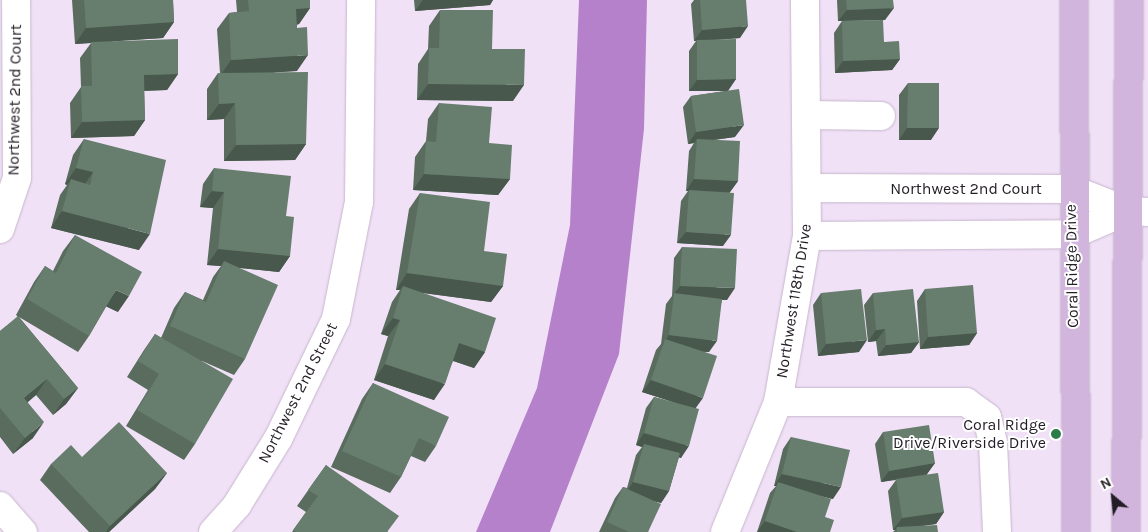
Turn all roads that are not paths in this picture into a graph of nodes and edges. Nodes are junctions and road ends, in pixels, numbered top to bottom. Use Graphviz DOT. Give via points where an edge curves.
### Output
graph roads {
  1 [pos="16,0"];
  2 [pos="362,0"];
  3 [pos="805,0"];
  4 [pos="1074,0"];
  5 [pos="1130,0"];
  6 [pos="806,115"];
  7 [pos="881,116"];
  8 [pos="807,188"];
  9 [pos="1071,190"];
  10 [pos="1137,211"];
  11 [pos="0,228"];
  12 [pos="1073,234"];
  13 [pos="807,236"];
  14 [pos="778,402"];
  15 [pos="0,506"];
  16 [pos="23,532"];
  17 [pos="214,532"];
  18 [pos="725,532"];
  19 [pos="997,532"];
  20 [pos="1076,532"];
  21 [pos="1126,532"];
  1 -- 11 [label="street, Northwest 2nd Court" via="17,178"];
  2 -- 17 [label="street, Northwest 2nd Street" via="360,202 336,319 278,440 237,505"];
  3 -- 6 [label="street, Northwest 118th Drive"];
  4 -- 9 [label="main road, Coral Ridge Drive"];
  5 -- 10 [label="main road"];
  6 -- 7 [label="street"];
  6 -- 8 [label="street, Northwest 118th Drive"];
  8 -- 9 [label="street, Northwest 2nd Court"];
  8 -- 13 [label="street, Northwest 118th Drive"];
  9 -- 10 [label="street, Northwest 2nd Court"];
  9 -- 12 [label="main road, Coral Ridge Drive"];
  10 -- 12 [label="street"];
  10 -- 21 [label="main road"];
  12 -- 13 [label="street"];
  12 -- 20 [label="main road, Coral Ridge Drive"];
  13 -- 14 [label="street, Northwest 118th Drive"];
  14 -- 18 [label="street, Northwest 118th Drive"];
  14 -- 19 [label="street" via="966,402 986,417 993,443"];
  15 -- 16 [label="street"];
}
